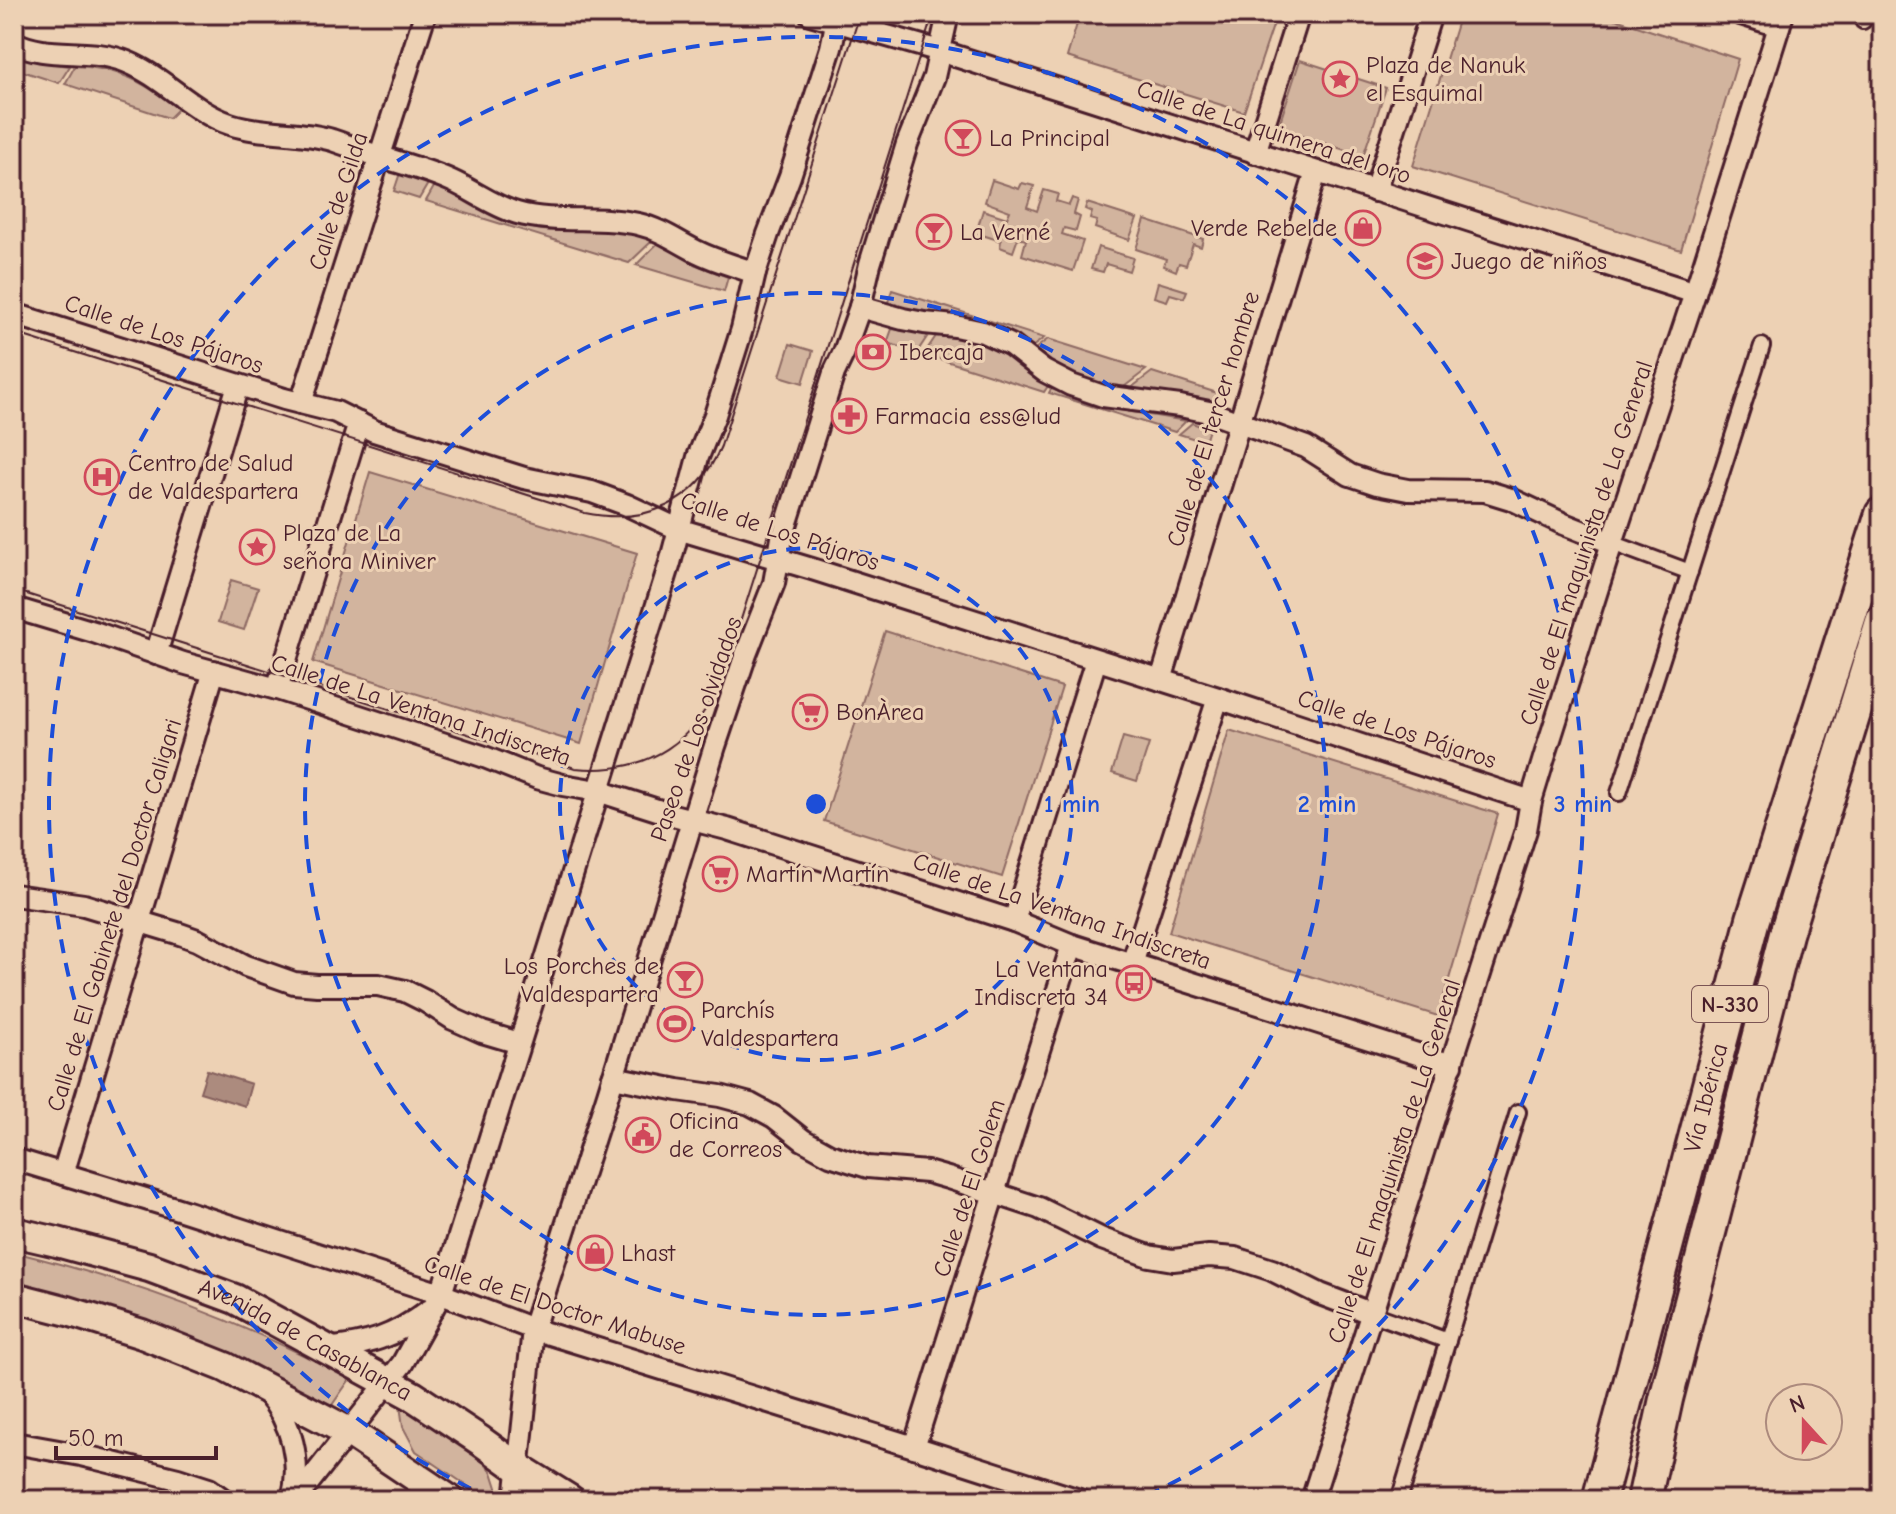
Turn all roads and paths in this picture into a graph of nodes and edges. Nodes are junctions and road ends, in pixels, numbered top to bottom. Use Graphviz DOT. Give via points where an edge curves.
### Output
graph roads {
  1 [pos="425,14"];
  2 [pos="810,14"];
  3 [pos="948,14"];
  4 [pos="1299,14"];
  5 [pos="1431,14"];
  6 [pos="1741,14"];
  7 [pos="837,18"];
  8 [pos="1781,20"];
  9 [pos="14,42"];
  10 [pos="940,51"];
  11 [pos="1255,153"];
  12 [pos="380,157"];
  13 [pos="1316,172"];
  14 [pos="1375,191"];
  15 [pos="755,273"];
  16 [pos="1695,293"];
  17 [pos="860,307"];
  18 [pos="14,314"];
  19 [pos="1762,346"];
  20 [pos="238,385"];
  21 [pos="301,403"];
  22 [pos="359,423"];
  23 [pos="1239,423"];
  24 [pos="1882,514"];
  25 [pos="678,529"];
  26 [pos="1612,543"];
  27 [pos="778,559"];
  28 [pos="1690,572"];
  29 [pos="14,608"];
  30 [pos="1882,622"];
  31 [pos="156,654"];
  32 [pos="1096,660"];
  33 [pos="214,671"];
  34 [pos="1161,680"];
  35 [pos="277,689"];
  36 [pos="1218,698"];
  37 [pos="598,791"];
  38 [pos="1619,793"];
  39 [pos="1531,801"];
  40 [pos="691,820"];
  41 [pos="14,895"];
  42 [pos="1014,921"];
  43 [pos="138,922"];
  44 [pos="1072,945"];
  45 [pos="1132,964"];
  46 [pos="519,1043"];
  47 [pos="1452,1065"];
  48 [pos="613,1077"];
  49 [pos="1518,1112"];
  50 [pos="14,1159"];
  51 [pos="63,1174"];
  52 [pos="994,1194"];
  53 [pos="14,1232"];
  54 [pos="14,1297"];
  55 [pos="438,1300"];
  56 [pos="1373,1314"];
  57 [pos="533,1329"];
  58 [pos="1448,1341"];
  59 [pos="326,1349"];
  60 [pos="388,1382"];
  61 [pos="258,1383"];
  62 [pos="349,1432"];
  63 [pos="14,1443"];
  64 [pos="914,1447"];
  65 [pos="517,1467"];
  66 [pos="224,1500"];
  67 [pos="294,1500"];
  68 [pos="450,1500"];
  69 [pos="515,1500"];
  70 [pos="570,1500"];
  71 [pos="1079,1500"];
  72 [pos="1312,1500"];
  73 [pos="1399,1500"];
  74 [pos="1599,1500"];
  75 [pos="1644,1500"];
  1 -- 12 [label="street, Calle de Gilda"];
  2 -- 7 [label="street"];
  3 -- 10 [label="street, Paseo de Los olvidados"];
  4 -- 11 [label="street"];
  5 -- 14 [label="street"];
  6 -- 8 [label="street"];
  7 -- 10 [label="street, Calle de La quimera del oro"];
  7 -- 15 [label="street" via="795,162"];
  8 -- 16 [label="street, Calle de El maquinista de La General"];
  9 -- 12 [label="street" via="125,61 227,123 329,139"];
  10 -- 11 [label="street, Calle de La quimera del oro"];
  10 -- 17 [label="street, Paseo de Los olvidados"];
  11 -- 13 [label="street, Calle de La quimera del oro"];
  12 -- 15 [label="street" via="437,174 519,213 638,224"];
  12 -- 21 [label="street, Calle de Gilda"];
  13 -- 14 [label="street, Calle de La quimera del oro"];
  13 -- 23 [label="street, Calle de El tercer hombre"];
  14 -- 16 [label="street, Calle de La quimera del oro"];
  15 -- 25 [label="street"];
  16 -- 26 [label="street, Calle de El maquinista de La General"];
  17 -- 23 [label="street" via="983,332 1011,345 1044,371 1103,396 1180,406"];
  17 -- 27 [label="street, Paseo de Los olvidados" via="834,373"];
  18 -- 20 [label="street, Calle de Los Pájaros"];
  19 -- 28 [label="street"];
  20 -- 21 [label="street, Calle de Los Pájaros"];
  20 -- 31 [label="street"];
  21 -- 22 [label="street, Calle de Los Pájaros"];
  22 -- 25 [label="street, Calle de Los Pájaros" via="524,478 580,488"];
  22 -- 35 [label="street"];
  23 -- 26 [label="street" via="1306,447 1350,475 1377,484 1485,491"];
  23 -- 34 [label="street, Calle de El tercer hombre"];
  24 -- 74 [label="highway, Vía Ibérica / N-330" via="1753,919"];
  25 -- 27 [label="street, Calle de Los Pájaros"];
  25 -- 37 [label="street"];
  26 -- 28 [label="street"];
  26 -- 39 [label="street, Calle de El maquinista de La General"];
  27 -- 32 [label="street, Calle de Los Pájaros"];
  27 -- 40 [label="street, Paseo de Los olvidados"];
  28 -- 38 [label="street"];
  29 -- 31 [label="street, Calle de La Ventana Indiscreta"];
  30 -- 75 [label="highway, Vía Ibérica / N-330" via="1786,934"];
  31 -- 33 [label="street, Calle de La Ventana Indiscreta"];
  32 -- 34 [label="street, Calle de Los Pájaros"];
  32 -- 42 [label="street"];
  33 -- 35 [label="street, Calle de La Ventana Indiscreta"];
  33 -- 43 [label="street, Calle de El Gabinete del Doctor Caligari"];
  34 -- 36 [label="street, Calle de Los Pájaros"];
  35 -- 37 [label="street, Calle de La Ventana Indiscreta" via="537,778"];
  36 -- 39 [label="street, Calle de Los Pájaros"];
  36 -- 45 [label="street"];
  37 -- 40 [label="street, Calle de La Ventana Indiscreta"];
  37 -- 46 [label="street"];
  39 -- 47 [label="street, Calle de El maquinista de La General"];
  40 -- 42 [label="street, Calle de La Ventana Indiscreta"];
  40 -- 48 [label="street, Paseo de Los olvidados"];
  41 -- 43 [label="street" via="69,902"];
  42 -- 44 [label="street, Calle de La Ventana Indiscreta"];
  43 -- 46 [label="street" via="197,940 294,983 378,985 405,991 453,1019"];
  43 -- 51 [label="street, Calle de El Gabinete del Doctor Caligari"];
  44 -- 45 [label="street, Calle de La Ventana Indiscreta"];
  44 -- 52 [label="street, Calle de El Golem"];
  45 -- 47 [label="street, Calle de La Ventana Indiscreta"];
  46 -- 55 [label="street"];
  47 -- 56 [label="street, Calle de El maquinista de La General"];
  48 -- 52 [label="street" via="750,1104 830,1155 868,1167 927,1172"];
  48 -- 57 [label="street, Paseo de Los olvidados"];
  49 -- 58 [label="street"];
  50 -- 51 [label="street, Calle de El Doctor Mabuse"];
  51 -- 55 [label="street, Calle de El Doctor Mabuse"];
  52 -- 56 [label="street" via="1149,1256 1235,1258"];
  52 -- 64 [label="street, Calle de El Golem"];
  53 -- 59 [label="main road, Avenida de Casablanca" via="149,1267 206,1288"];
  54 -- 61 [label="main road" via="142,1334"];
  55 -- 57 [label="street, Calle de El Doctor Mabuse"];
  55 -- 59 [label="street" via="397,1332"];
  55 -- 60 [label="street"];
  56 -- 58 [label="street"];
  56 -- 72 [label="street, Calle de El maquinista de La General"];
  57 -- 64 [label="street, Calle de El Doctor Mabuse"];
  57 -- 65 [label="street, Paseo de Los olvidados"];
  58 -- 73 [label="street"];
  59 -- 60 [label="main road, Avenida de Casablanca"];
  60 -- 62 [label="street"];
  60 -- 65 [label="main road, Avenida de Casablanca"];
  61 -- 62 [label="main road"];
  61 -- 67 [label="street" via="290,1431"];
  62 -- 67 [label="street"];
  62 -- 68 [label="main road"];
  63 -- 66 [label="street" via="178,1479"];
  64 -- 71 [label="street, Calle de El Doctor Mabuse"];
  65 -- 69 [label="street, Paseo de Los olvidados"];
  65 -- 70 [label="main road, Avenida de Casablanca"];
}
